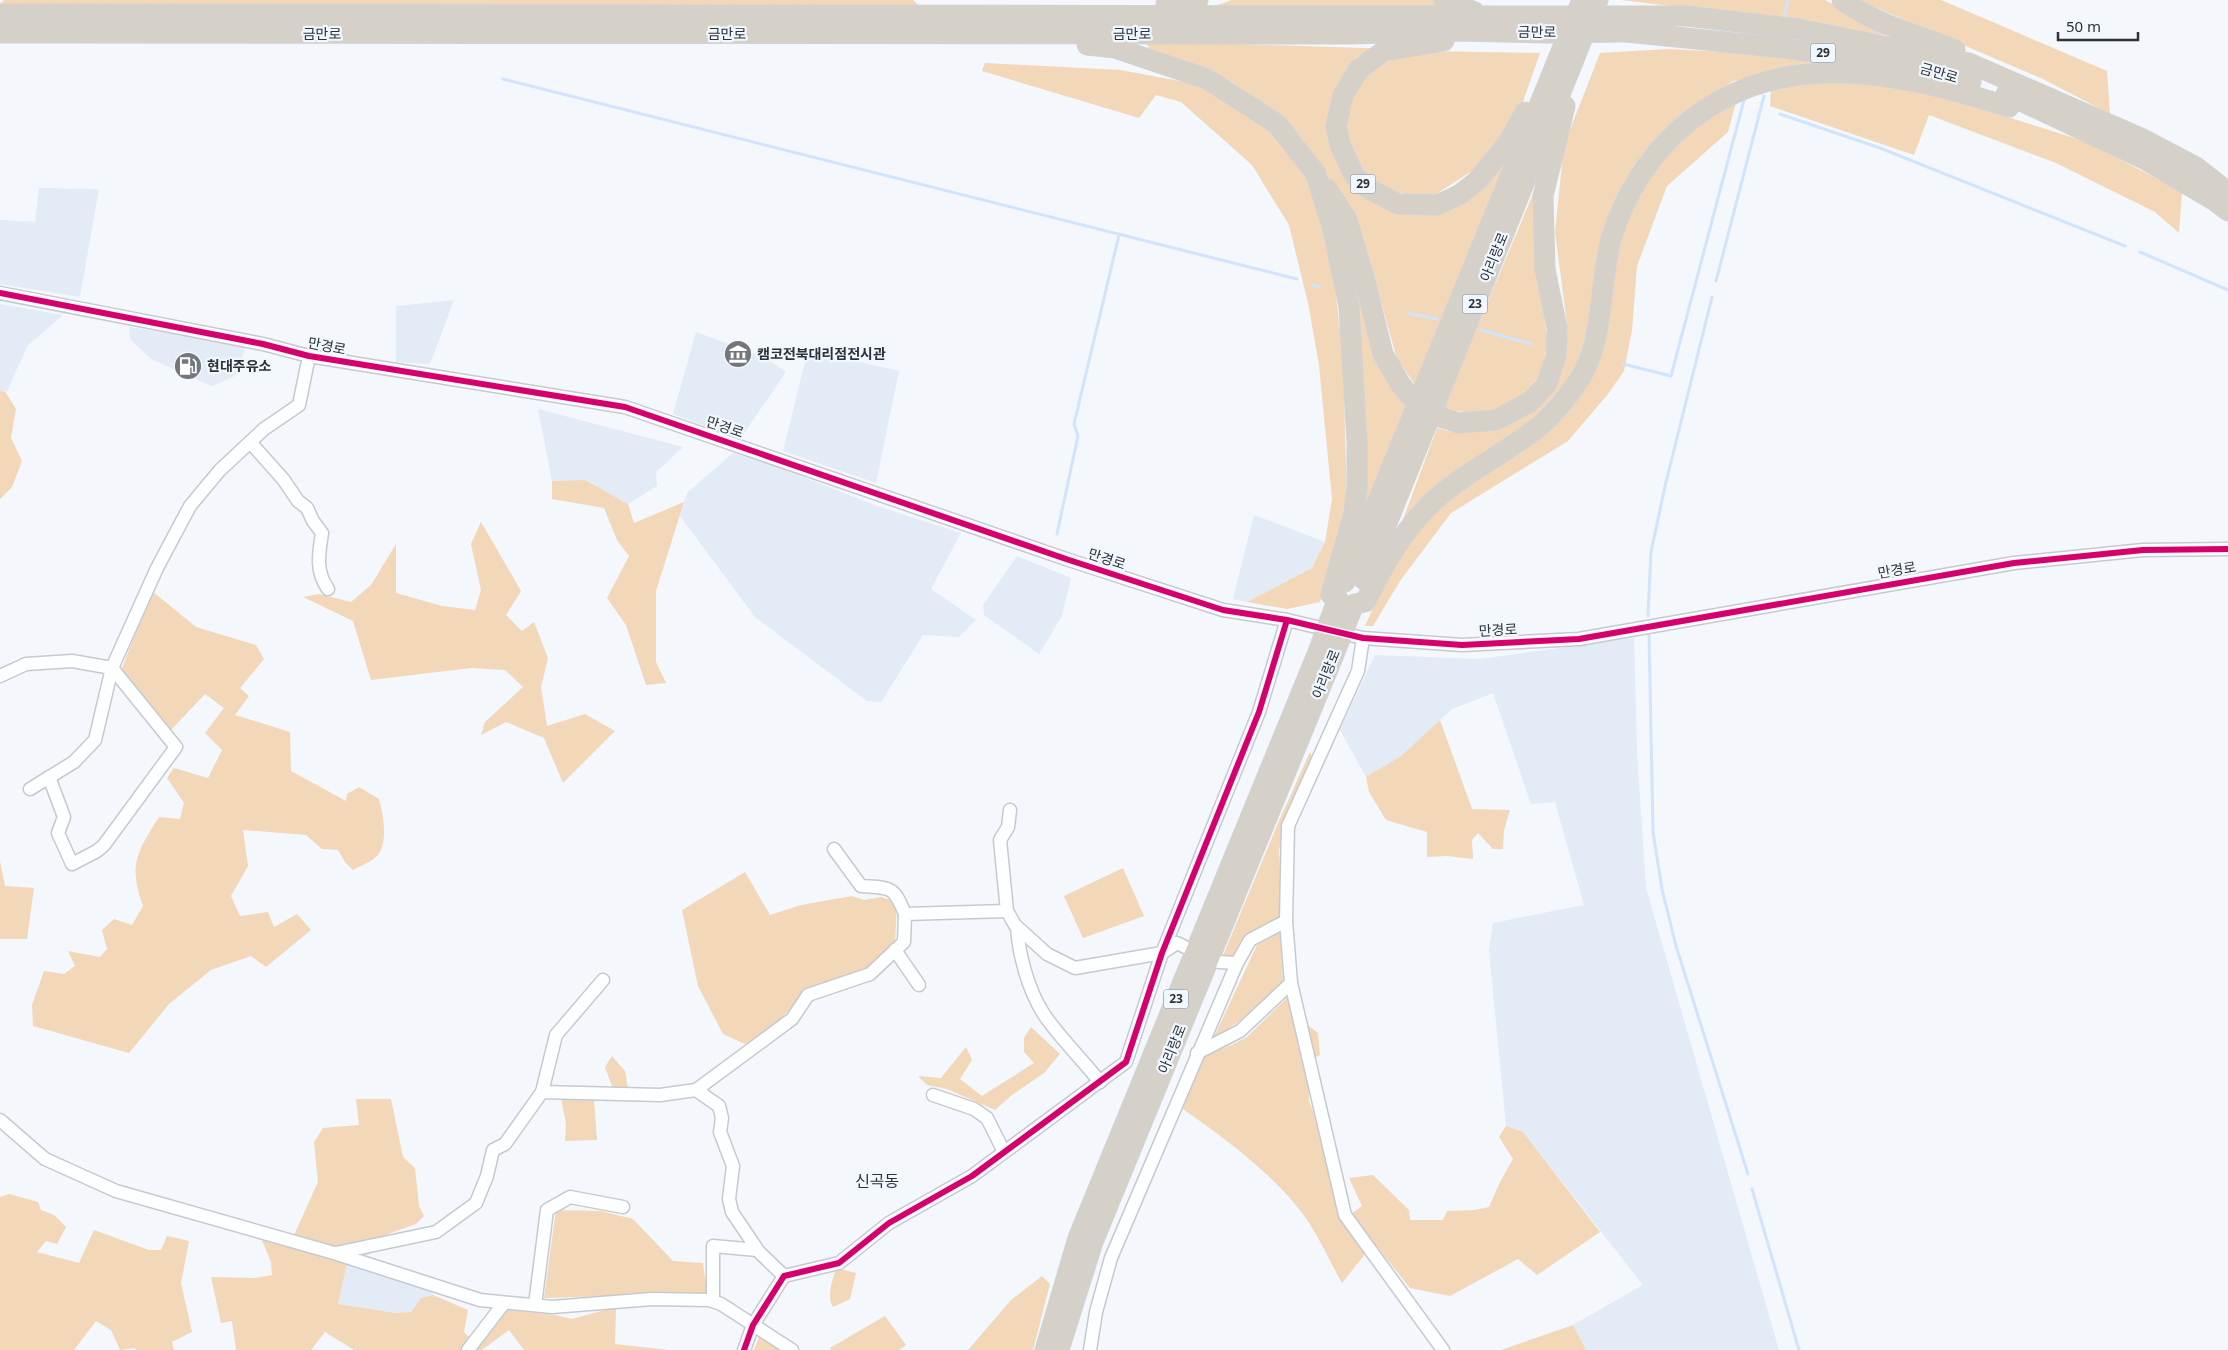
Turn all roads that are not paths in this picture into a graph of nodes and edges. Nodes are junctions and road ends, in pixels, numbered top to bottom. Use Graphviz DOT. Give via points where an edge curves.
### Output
graph roads {
  1 [pos="1198,0"];
  2 [pos="1444,0"];
  3 [pos="1582,0"];
  4 [pos="1598,0"];
  5 [pos="1842,0"];
  6 [pos="0,14"];
  7 [pos="1109,15"];
  8 [pos="1488,16"];
  9 [pos="1623,24"];
  10 [pos="1456,31"];
  11 [pos="0,33"];
  12 [pos="1036,34"];
  13 [pos="1969,63"];
  14 [pos="1551,95"];
  15 [pos="2016,98"];
  16 [pos="1316,174"];
  17 [pos="2228,192"];
  18 [pos="2228,211"];
  19 [pos="0,293"];
  20 [pos="309,356"];
  21 [pos="250,442"];
  22 [pos="2228,549"];
  23 [pos="328,589"];
  24 [pos="1345,604"];
  25 [pos="1287,620"];
  26 [pos="1363,638"];
  27 [pos="1326,655"];
  28 [pos="112,668"];
  29 [pos="0,676"];
  30 [pos="49,777"];
  31 [pos="30,789"];
  32 [pos="1010,810"];
  33 [pos="834,849"];
  34 [pos="1007,911"];
  35 [pos="905,914"];
  36 [pos="1286,921"];
  37 [pos="1017,928"];
  38 [pos="1185,947"];
  39 [pos="894,950"];
  40 [pos="1162,953"];
  41 [pos="1219,962"];
  42 [pos="1236,963"];
  43 [pos="604,980"];
  44 [pos="1291,983"];
  45 [pos="919,985"];
  46 [pos="1197,1053"];
  47 [pos="1100,1082"];
  48 [pos="696,1090"];
  49 [pos="542,1092"];
  50 [pos="933,1095"];
  51 [pos="0,1120"];
  52 [pos="1004,1152"];
  53 [pos="623,1207"];
  54 [pos="757,1250"];
  55 [pos="334,1253"];
  56 [pos="784,1276"];
  57 [pos="713,1301"];
  58 [pos="504,1302"];
  59 [pos="535,1306"];
  60 [pos="753,1325"];
  61 [pos="468,1350"];
  62 [pos="744,1350"];
  63 [pos="792,1350"];
  64 [pos="1044,1350"];
  65 [pos="1059,1350"];
  66 [pos="1090,1350"];
  67 [pos="1443,1350"];
  1 -- 7 [label="highway" via="1110,7"];
  2 -- 8 [label="highway"];
  3 -- 14 [label="highway, 아리랑로 / 23"];
  4 -- 14 [label="highway, 아리랑로 / 23"];
  5 -- 13 [label="highway" via="1851,7 1974,58"];
  6 -- 7 [label="highway, 금만로"];
  7 -- 8 [label="highway, 금만로"];
  8 -- 9 [label="highway, 금만로, bridge" via="1554,16"];
  9 -- 10 [label="highway, 금만로, bridge" via="1545,33"];
  9 -- 13 [label="highway, 금만로" via="1686,16 1798,29"];
  9 -- 15 [label="highway, 금만로 / 29" via="1928,68"];
  10 -- 12 [label="highway, 금만로"];
  10 -- 14 [label="highway, 29" via="1452,40 1384,50 1359,69 1351,80 1343,95 1336,126 1340,145 1354,175 1369,190 1398,204 1437,205 1459,195 1477,181 1508,143 1531,101"];
  11 -- 12 [label="highway, 금만로"];
  12 -- 16 [label="highway" via="1038,41 1116,48 1207,79 1278,124"];
  13 -- 17 [label="highway, 금만로" via="2140,138 2196,167"];
  14 -- 16 [label="highway, bridge" via="1566,103 1543,196 1545,269 1557,328 1556,357 1546,385 1530,402 1496,420 1459,423 1424,412 1401,385 1383,354 1366,281 1347,220"];
  14 -- 24 [label="highway, 아리랑로 / 23"];
  15 -- 18 [label="highway, 금만로 / 29" via="2144,159"];
  15 -- 24 [label="highway" via="2010,107 1948,88 1884,75 1848,72 1776,78 1729,95 1698,113 1671,138 1628,194 1608,252 1599,326 1577,385 1541,424 1442,494 1408,526 1364,602"];
  16 -- 24 [label="highway" via="1333,230 1349,307 1357,488 1354,513 1330,595"];
  19 -- 20 [label="street, 만경로" via="263,344"];
  20 -- 21 [label="street" via="299,405"];
  20 -- 25 [label="street, 만경로" via="626,407 1223,610"];
  21 -- 23 [label="street" via="307,508 322,533 317,556"];
  21 -- 28 [label="street" via="220,470 190,506 156,568"];
  22 -- 26 [label="street, 만경로" via="2143,550 2014,563 1579,639 1462,644"];
  24 -- 27 [label="highway, 아리랑로 / 23, bridge"];
  25 -- 26 [label="street, 만경로"];
  25 -- 40 [label="street" via="1259,712"];
  26 -- 36 [label="street" via="1358,671 1288,826"];
  27 -- 64 [label="highway, 아리랑로 / 23" via="1078,1238"];
  27 -- 65 [label="highway, 아리랑로 / 23" via="1093,1242"];
  28 -- 29 [label="street" via="72,661 26,664"];
  28 -- 30 [label="street" via="95,740 74,762"];
  28 -- 30 [label="street" via="176,747 104,845 72,864 58,833 64,817"];
  30 -- 31 [label="street"];
  32 -- 34 [label="street" via="1008,827 1000,840"];
  33 -- 35 [label="street" via="861,886 886,888 897,895"];
  34 -- 35 [label="street"];
  34 -- 37 [label="street"];
  35 -- 39 [label="street" via="904,942"];
  36 -- 42 [label="street" via="1250,940"];
  36 -- 44 [label="street"];
  37 -- 40 [label="street" via="1046,954 1075,968"];
  37 -- 47 [label="street" via="1019,947 1031,986 1043,1012"];
  38 -- 40 [label="street" via="1177,943"];
  39 -- 45 [label="street"];
  39 -- 48 [label="street" via="870,974 808,995 792,1019"];
  40 -- 47 [label="street" via="1126,1062"];
  41 -- 42 [label="street"];
  42 -- 46 [label="street"];
  43 -- 49 [label="street" via="556,1036"];
  44 -- 46 [label="street" via="1240,1031"];
  44 -- 67 [label="street" via="1345,1215"];
  46 -- 66 [label="street" via="1111,1258 1096,1312"];
  47 -- 52 [label="street"];
  48 -- 49 [label="street" via="660,1095"];
  48 -- 54 [label="street" via="719,1106 722,1118 720,1132 732,1166 730,1206"];
  49 -- 55 [label="street" via="505,1144 494,1150 488,1176 476,1203 436,1232"];
  50 -- 52 [label="street" via="974,1108 987,1118"];
  51 -- 55 [label="street" via="45,1159 116,1191"];
  52 -- 56 [label="street" via="972,1176 890,1223 839,1263"];
  53 -- 59 [label="street" via="570,1197 547,1210"];
  54 -- 56 [label="street"];
  54 -- 57 [label="street" via="713,1246"];
  55 -- 58 [label="street" via="480,1300"];
  56 -- 60 [label="street"];
  57 -- 59 [label="street" via="652,1299"];
  57 -- 60 [label="street"];
  58 -- 59 [label="street"];
  58 -- 61 [label="street"];
  60 -- 62 [label="street"];
  60 -- 63 [label="street"];
}
